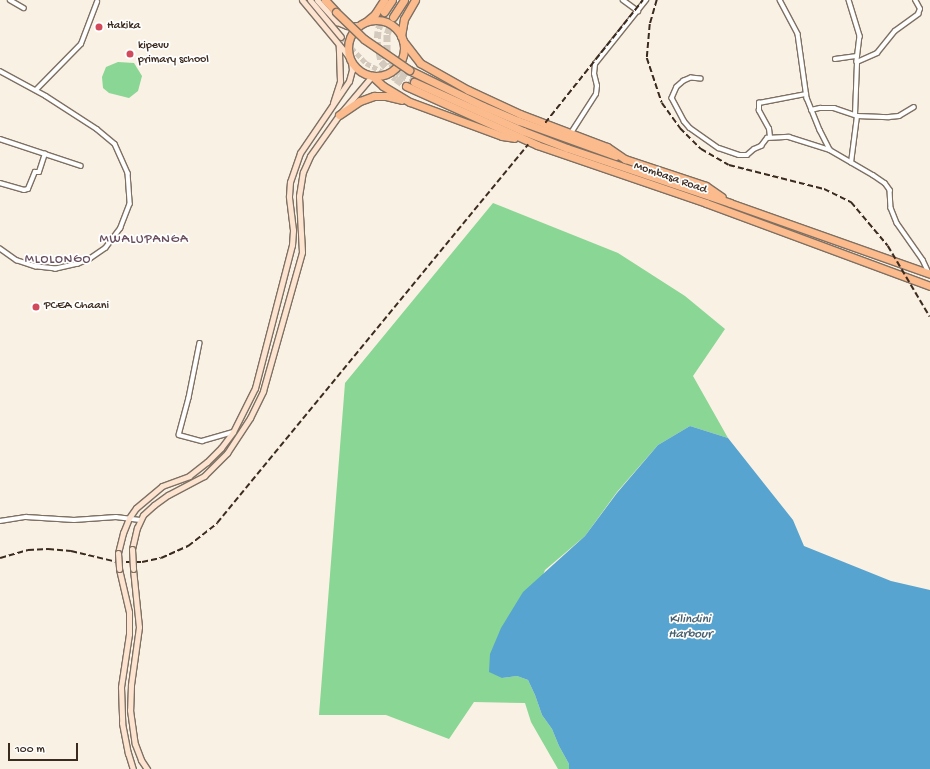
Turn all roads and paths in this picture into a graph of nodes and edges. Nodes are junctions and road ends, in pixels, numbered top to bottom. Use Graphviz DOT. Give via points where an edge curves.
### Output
graph roads {
  1 [pos="10,0"];
  2 [pos="20,0"];
  3 [pos="302,0"];
  4 [pos="310,0"];
  5 [pos="317,0"];
  6 [pos="325,0"];
  7 [pos="384,0"];
  8 [pos="392,0"];
  9 [pos="404,0"];
  10 [pos="415,0"];
  11 [pos="623,0"];
  12 [pos="646,0"];
  13 [pos="780,0"];
  14 [pos="849,0"];
  15 [pos="915,0"];
  16 [pos="98,2"];
  17 [pos="18,4"];
  18 [pos="24,8"];
  19 [pos="638,10"];
  20 [pos="384,12"];
  21 [pos="393,17"];
  22 [pos="362,24"];
  23 [pos="341,37"];
  24 [pos="402,38"];
  25 [pos="339,45"];
  26 [pos="857,56"];
  27 [pos="835,59"];
  28 [pos="351,60"];
  29 [pos="857,62"];
  30 [pos="0,71"];
  31 [pos="372,76"];
  32 [pos="701,79"];
  33 [pos="414,82"];
  34 [pos="406,86"];
  35 [pos="36,90"];
  36 [pos="806,94"];
  37 [pos="410,102"];
  38 [pos="332,106"];
  39 [pos="914,107"];
  40 [pos="811,110"];
  41 [pos="339,115"];
  42 [pos="856,115"];
  43 [pos="571,133"];
  44 [pos="770,137"];
  45 [pos="520,138"];
  46 [pos="0,139"];
  47 [pos="830,150"];
  48 [pos="45,154"];
  49 [pos="625,159"];
  50 [pos="851,163"];
  51 [pos="81,166"];
  52 [pos="0,183"];
  53 [pos="730,202"];
  54 [pos="0,249"];
  55 [pos="930,274"];
  56 [pos="930,286"];
  57 [pos="200,343"];
  58 [pos="233,432"];
  59 [pos="129,518"];
  60 [pos="140,520"];
  61 [pos="0,521"];
  62 [pos="134,769"];
  63 [pos="147,769"];
  1 -- 17 [label="street"];
  2 -- 17 [label="street"];
  3 -- 25 [label="main road"];
  4 -- 23 [label="main road"];
  5 -- 22 [label="main road" via="337,22 348,26"];
  6 -- 49 [label="highway, bridge" via="358,34 409,70 519,121"];
  7 -- 22 [label="highway" via="375,14"];
  8 -- 20 [label="highway"];
  9 -- 21 [label="highway"];
  10 -- 24 [label="highway" via="404,20"];
  11 -- 19 [label="street"];
  12 -- 19 [label="street"];
  13 -- 36 [label="street" via="799,38"];
  14 -- 26 [label="street" via="860,36"];
  15 -- 29 [label="street" via="920,9 918,14 895,31 877,53"];
  16 -- 35 [label="street" via="81,44"];
  17 -- 18 [label="street"];
  19 -- 43 [label="street" via="595,64 596,94"];
  22 -- 24 [label="highway" via="378,20 386,22 395,28"];
  22 -- 28 [label="highway" via="352,34 349,42"];
  24 -- 31 [label="highway" via="404,54 398,67 382,76"];
  24 -- 43 [label="highway" via="420,63 448,80 520,114"];
  25 -- 28 [label="main road"];
  25 -- 38 [label="main road" via="340,81"];
  26 -- 27 [label="street"];
  26 -- 29 [label="street"];
  28 -- 31 [label="highway" via="356,68"];
  28 -- 38 [label="main road" via="349,81"];
  29 -- 42 [label="street"];
  30 -- 35 [label="street"];
  31 -- 37 [label="highway" via="383,86"];
  31 -- 41 [label="main road"];
  32 -- 44 [label="street" via="691,78 684,81 676,87 672,98 690,128 719,148 739,155 747,155"];
  33 -- 53 [label="highway, Mombasa Road" via="545,139"];
  34 -- 45 [label="highway, Mombasa Road"];
  35 -- 54 [label="street" via="97,129 115,144 128,172 129,211 121,228 106,248 78,264 56,268 36,267 17,260"];
  36 -- 40 [label="street"];
  36 -- 44 [label="street" via="759,103 759,111 769,129"];
  37 -- 41 [label="highway" via="374,96 360,101"];
  37 -- 45 [label="highway" via="502,136"];
  38 -- 58 [label="main road" via="300,153 290,182 292,245 255,388"];
  39 -- 42 [label="street" via="899,116"];
  40 -- 42 [label="street" via="834,108"];
  40 -- 47 [label="street"];
  41 -- 60 [label="main road" via="310,156 303,172 300,196 302,252 263,391 250,418 227,453 204,476 154,505"];
  42 -- 50 [label="street"];
  43 -- 49 [label="highway" via="607,147"];
  44 -- 47 [label="street" via="789,137"];
  45 -- 56 [label="highway, Mombasa Road"];
  46 -- 48 [label="street"];
  47 -- 50 [label="street"];
  48 -- 51 [label="street"];
  48 -- 52 [label="street" via="39,172 35,172 28,189"];
  49 -- 53 [label="highway" via="706,186"];
  50 -- 55 [label="street" via="877,177 888,187 891,192 891,208 897,223"];
  53 -- 55 [label="highway, Mombasa Road"];
  57 -- 58 [label="street" via="187,409 179,435 202,442"];
  58 -- 59 [label="main road" via="207,462 189,476 162,486 136,508"];
  59 -- 60 [label="street"];
  59 -- 61 [label="street" via="74,520 26,517"];
  59 -- 62 [label="main road, bridge" via="118,552 119,570 129,612 129,634 121,687 122,723"];
  60 -- 63 [label="main road, bridge" via="132,549 139,627 130,710 135,744"];
}
